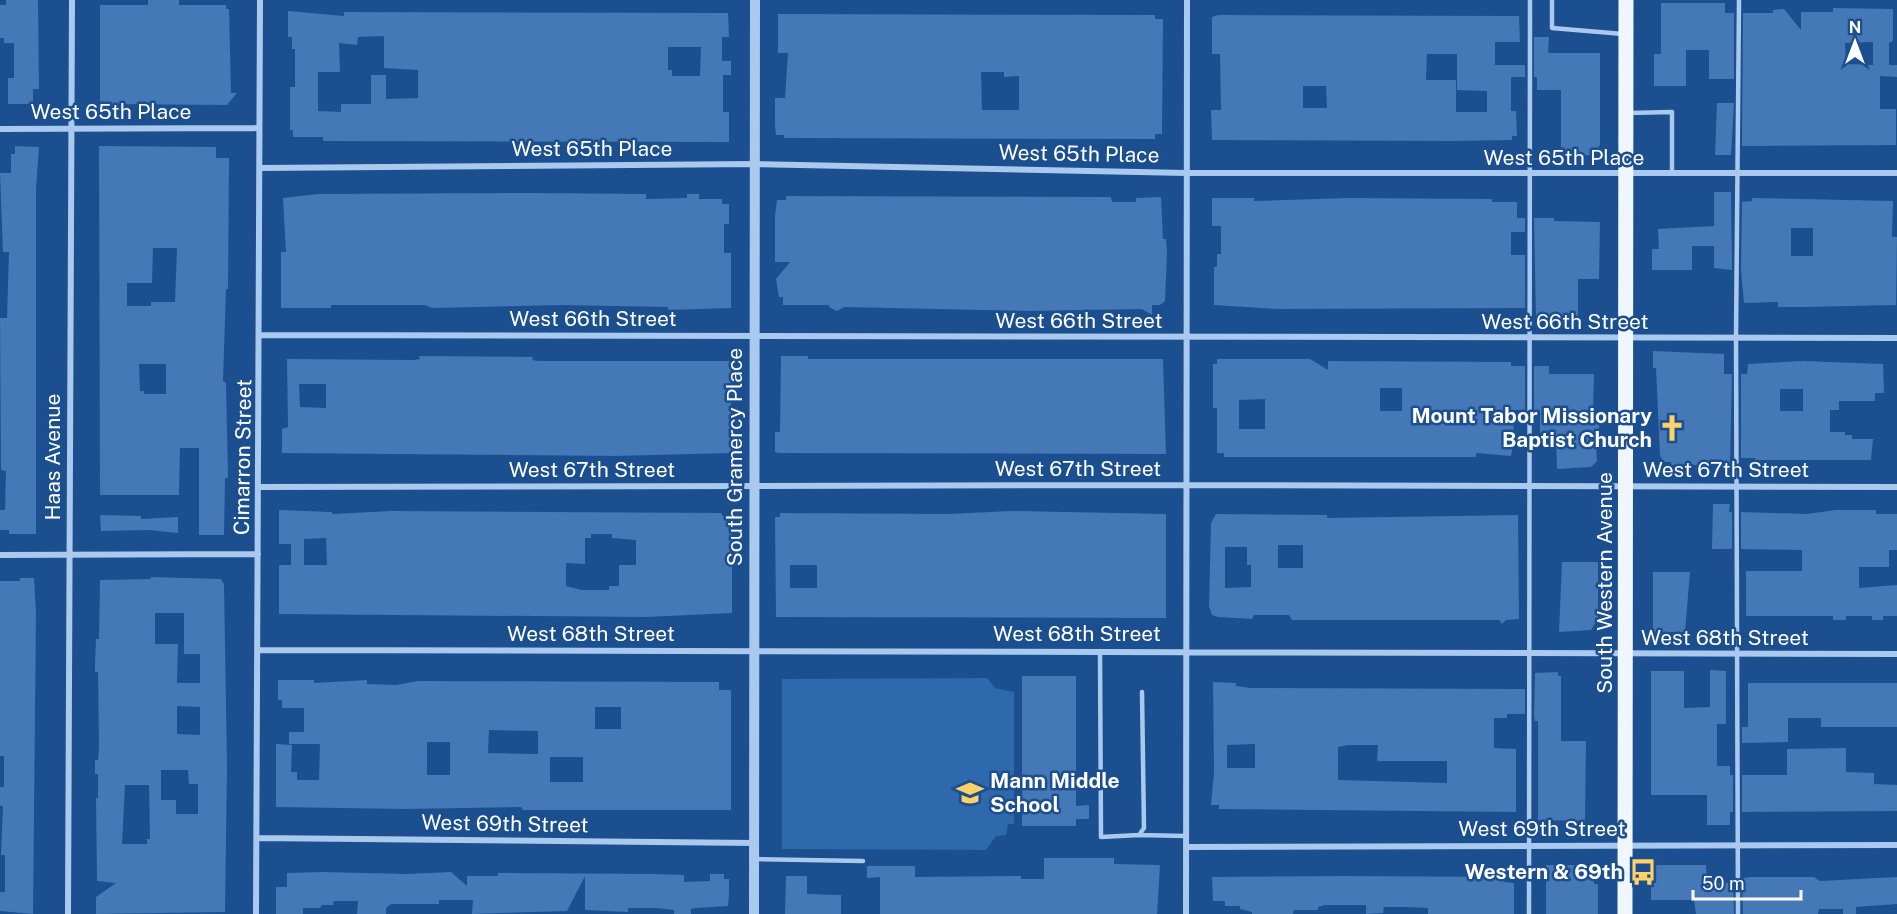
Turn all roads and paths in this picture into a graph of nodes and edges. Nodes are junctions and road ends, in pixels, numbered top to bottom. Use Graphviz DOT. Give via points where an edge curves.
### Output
graph roads {
  1 [pos="72,0"];
  2 [pos="260,0"];
  3 [pos="755,0"];
  4 [pos="1187,0"];
  5 [pos="1530,0"];
  6 [pos="1552,0"];
  7 [pos="1626,0"];
  8 [pos="1739,0"];
  9 [pos="1626,34"];
  10 [pos="1626,113"];
  11 [pos="259,128"];
  12 [pos="0,129"];
  13 [pos="71,129"];
  14 [pos="755,164"];
  15 [pos="260,168"];
  16 [pos="1187,173"];
  17 [pos="1897,173"];
  18 [pos="1531,174"];
  19 [pos="1672,174"];
  20 [pos="1738,174"];
  21 [pos="1625,175"];
  22 [pos="260,335"];
  23 [pos="755,336"];
  24 [pos="1188,337"];
  25 [pos="1736,338"];
  26 [pos="1897,338"];
  27 [pos="1529,339"];
  28 [pos="1624,339"];
  29 [pos="1187,485"];
  30 [pos="754,486"];
  31 [pos="1736,486"];
  32 [pos="258,487"];
  33 [pos="1529,487"];
  34 [pos="1626,487"];
  35 [pos="1897,488"];
  36 [pos="258,554"];
  37 [pos="0,555"];
  38 [pos="69,555"];
  39 [pos="258,650"];
  40 [pos="754,651"];
  41 [pos="1100,651"];
  42 [pos="1187,651"];
  43 [pos="1626,654"];
  44 [pos="1897,654"];
  45 [pos="1530,655"];
  46 [pos="1736,655"];
  47 [pos="1142,692"];
  48 [pos="1139,835"];
  49 [pos="1186,836"];
  50 [pos="257,838"];
  51 [pos="754,843"];
  52 [pos="1738,845"];
  53 [pos="1897,845"];
  54 [pos="1530,846"];
  55 [pos="1626,846"];
  56 [pos="1186,848"];
  57 [pos="754,859"];
  58 [pos="863,861"];
  59 [pos="68,914"];
  60 [pos="256,914"];
  61 [pos="754,914"];
  62 [pos="1186,914"];
  63 [pos="1529,914"];
  64 [pos="1625,914"];
  65 [pos="1738,914"];
  1 -- 13 [label="street, Haas Avenue"];
  2 -- 11 [label="street, Cimarron Street"];
  3 -- 14 [label="street, South Gramercy Place"];
  4 -- 16 [label="street"];
  5 -- 18 [label="lane"];
  6 -- 9 [label="lane" via="1552,28"];
  7 -- 9 [label="main road, South Western Avenue"];
  8 -- 20 [label="lane"];
  9 -- 10 [label="main road, South Western Avenue"];
  10 -- 19 [label="lane" via="1672,112"];
  10 -- 21 [label="main road, South Western Avenue"];
  11 -- 13 [label="street, West 65th Place"];
  11 -- 15 [label="street, Cimarron Street"];
  12 -- 13 [label="street, West 65th Place"];
  13 -- 38 [label="street, Haas Avenue"];
  14 -- 15 [label="street, West 65th Place"];
  14 -- 16 [label="street, West 65th Place"];
  14 -- 23 [label="street, South Gramercy Place"];
  15 -- 22 [label="street, Cimarron Street"];
  16 -- 18 [label="street, West 65th Place"];
  16 -- 24 [label="street"];
  17 -- 20 [label="street, West 65th Place"];
  18 -- 21 [label="street, West 65th Place"];
  18 -- 27 [label="lane"];
  19 -- 20 [label="street, West 65th Place"];
  19 -- 21 [label="street, West 65th Place"];
  20 -- 25 [label="lane"];
  21 -- 28 [label="main road, South Western Avenue"];
  22 -- 23 [label="street, West 66th Street"];
  22 -- 32 [label="street, Cimarron Street"];
  23 -- 24 [label="street, West 66th Street"];
  23 -- 30 [label="street, South Gramercy Place"];
  24 -- 27 [label="street, West 66th Street"];
  24 -- 29 [label="street"];
  25 -- 26 [label="street, West 66th Street"];
  25 -- 28 [label="street, West 66th Street"];
  25 -- 31 [label="lane"];
  27 -- 28 [label="street, West 66th Street"];
  27 -- 33 [label="lane"];
  28 -- 34 [label="main road, South Western Avenue"];
  29 -- 30 [label="street, West 67th Street"];
  29 -- 33 [label="street, West 67th Street"];
  29 -- 42 [label="street"];
  30 -- 32 [label="street, West 67th Street"];
  30 -- 40 [label="street, South Gramercy Place"];
  31 -- 34 [label="street, West 67th Street"];
  31 -- 35 [label="street, West 67th Street"];
  31 -- 46 [label="lane"];
  32 -- 36 [label="street, Cimarron Street"];
  33 -- 34 [label="street, West 67th Street"];
  33 -- 45 [label="lane"];
  34 -- 43 [label="main road, South Western Avenue"];
  36 -- 38 [label="street"];
  36 -- 39 [label="street, Cimarron Street"];
  37 -- 38 [label="street"];
  38 -- 59 [label="street, Haas Avenue"];
  39 -- 40 [label="street, West 68th Street"];
  39 -- 50 [label="street, Cimarron Street"];
  40 -- 41 [label="street, West 68th Street"];
  40 -- 51 [label="street, South Gramercy Place"];
  41 -- 42 [label="street, West 68th Street"];
  41 -- 48 [label="lane" via="1101,837"];
  42 -- 45 [label="street, West 68th Street"];
  42 -- 49 [label="street"];
  43 -- 45 [label="street, West 68th Street"];
  43 -- 46 [label="street, West 68th Street"];
  43 -- 55 [label="main road, South Western Avenue"];
  44 -- 46 [label="street, West 68th Street"];
  45 -- 54 [label="lane"];
  46 -- 52 [label="lane"];
  47 -- 48 [label="lane" via="1144,828"];
  48 -- 49 [label="lane"];
  49 -- 56 [label="street"];
  50 -- 51 [label="street, West 69th Street"];
  50 -- 60 [label="street, Cimarron Street"];
  51 -- 57 [label="street, South Gramercy Place"];
  52 -- 53 [label="street, West 69th Street"];
  52 -- 55 [label="street, West 69th Street"];
  52 -- 65 [label="lane"];
  54 -- 55 [label="street, West 69th Street"];
  54 -- 56 [label="street, West 69th Street"];
  54 -- 63 [label="lane"];
  55 -- 64 [label="main road, South Western Avenue"];
  56 -- 62 [label="street"];
  57 -- 58 [label="lane"];
  57 -- 61 [label="street, South Gramercy Place"];
}
